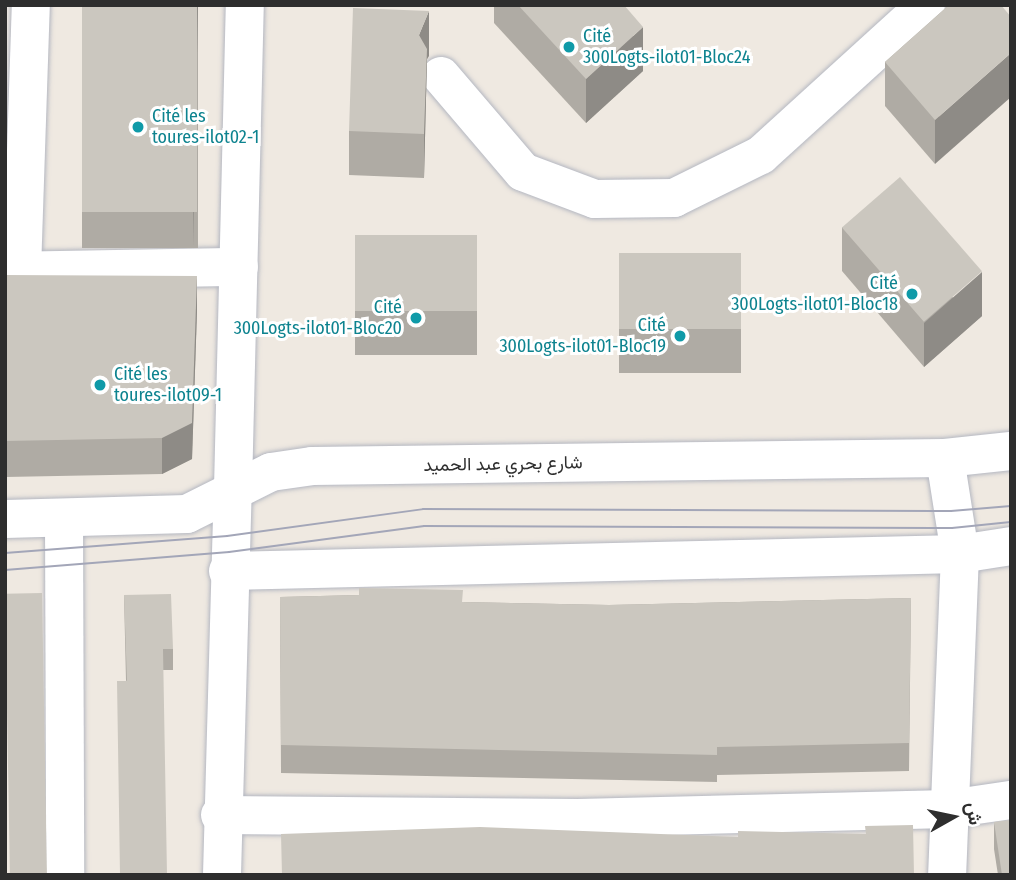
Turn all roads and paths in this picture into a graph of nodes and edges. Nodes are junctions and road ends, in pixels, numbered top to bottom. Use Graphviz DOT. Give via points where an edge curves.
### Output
graph roads {
  1 [pos="31,5"];
  2 [pos="245,5"];
  3 [pos="926,5"];
  4 [pos="440,76"];
  5 [pos="239,267"];
  6 [pos="14,271"];
  7 [pos="1011,450"];
  8 [pos="945,458"];
  9 [pos="233,488"];
  10 [pos="64,518"];
  11 [pos="5,519"];
  12 [pos="1011,546"];
  13 [pos="960,554"];
  14 [pos="228,571"];
  15 [pos="1011,800"];
  16 [pos="948,809"];
  17 [pos="220,815"];
  18 [pos="65,875"];
  19 [pos="222,875"];
  20 [pos="947,875"];
  1 -- 6 [label="street"];
  2 -- 5 [label="street"];
  3 -- 4 [label="street" via="761,155 674,198 595,199 523,172"];
  5 -- 6 [label="street"];
  5 -- 9 [label="street"];
  7 -- 8 [label="street, شارع بحري عبد الحميد"];
  8 -- 9 [label="street, شارع بحري عبد الحميد" via="312,466 271,472"];
  8 -- 13 [label="street"];
  9 -- 10 [label="street, شارع بحري عبد الحميد" via="187,514"];
  9 -- 14 [label="street"];
  10 -- 11 [label="street, شارع بحري عبد الحميد"];
  10 -- 18 [label="street"];
  12 -- 13 [label="street"];
  13 -- 14 [label="street"];
  13 -- 16 [label="street"];
  14 -- 17 [label="street"];
  15 -- 16 [label="street"];
  16 -- 17 [label="street" via="578,818"];
  16 -- 20 [label="street"];
  17 -- 19 [label="street"];
}
